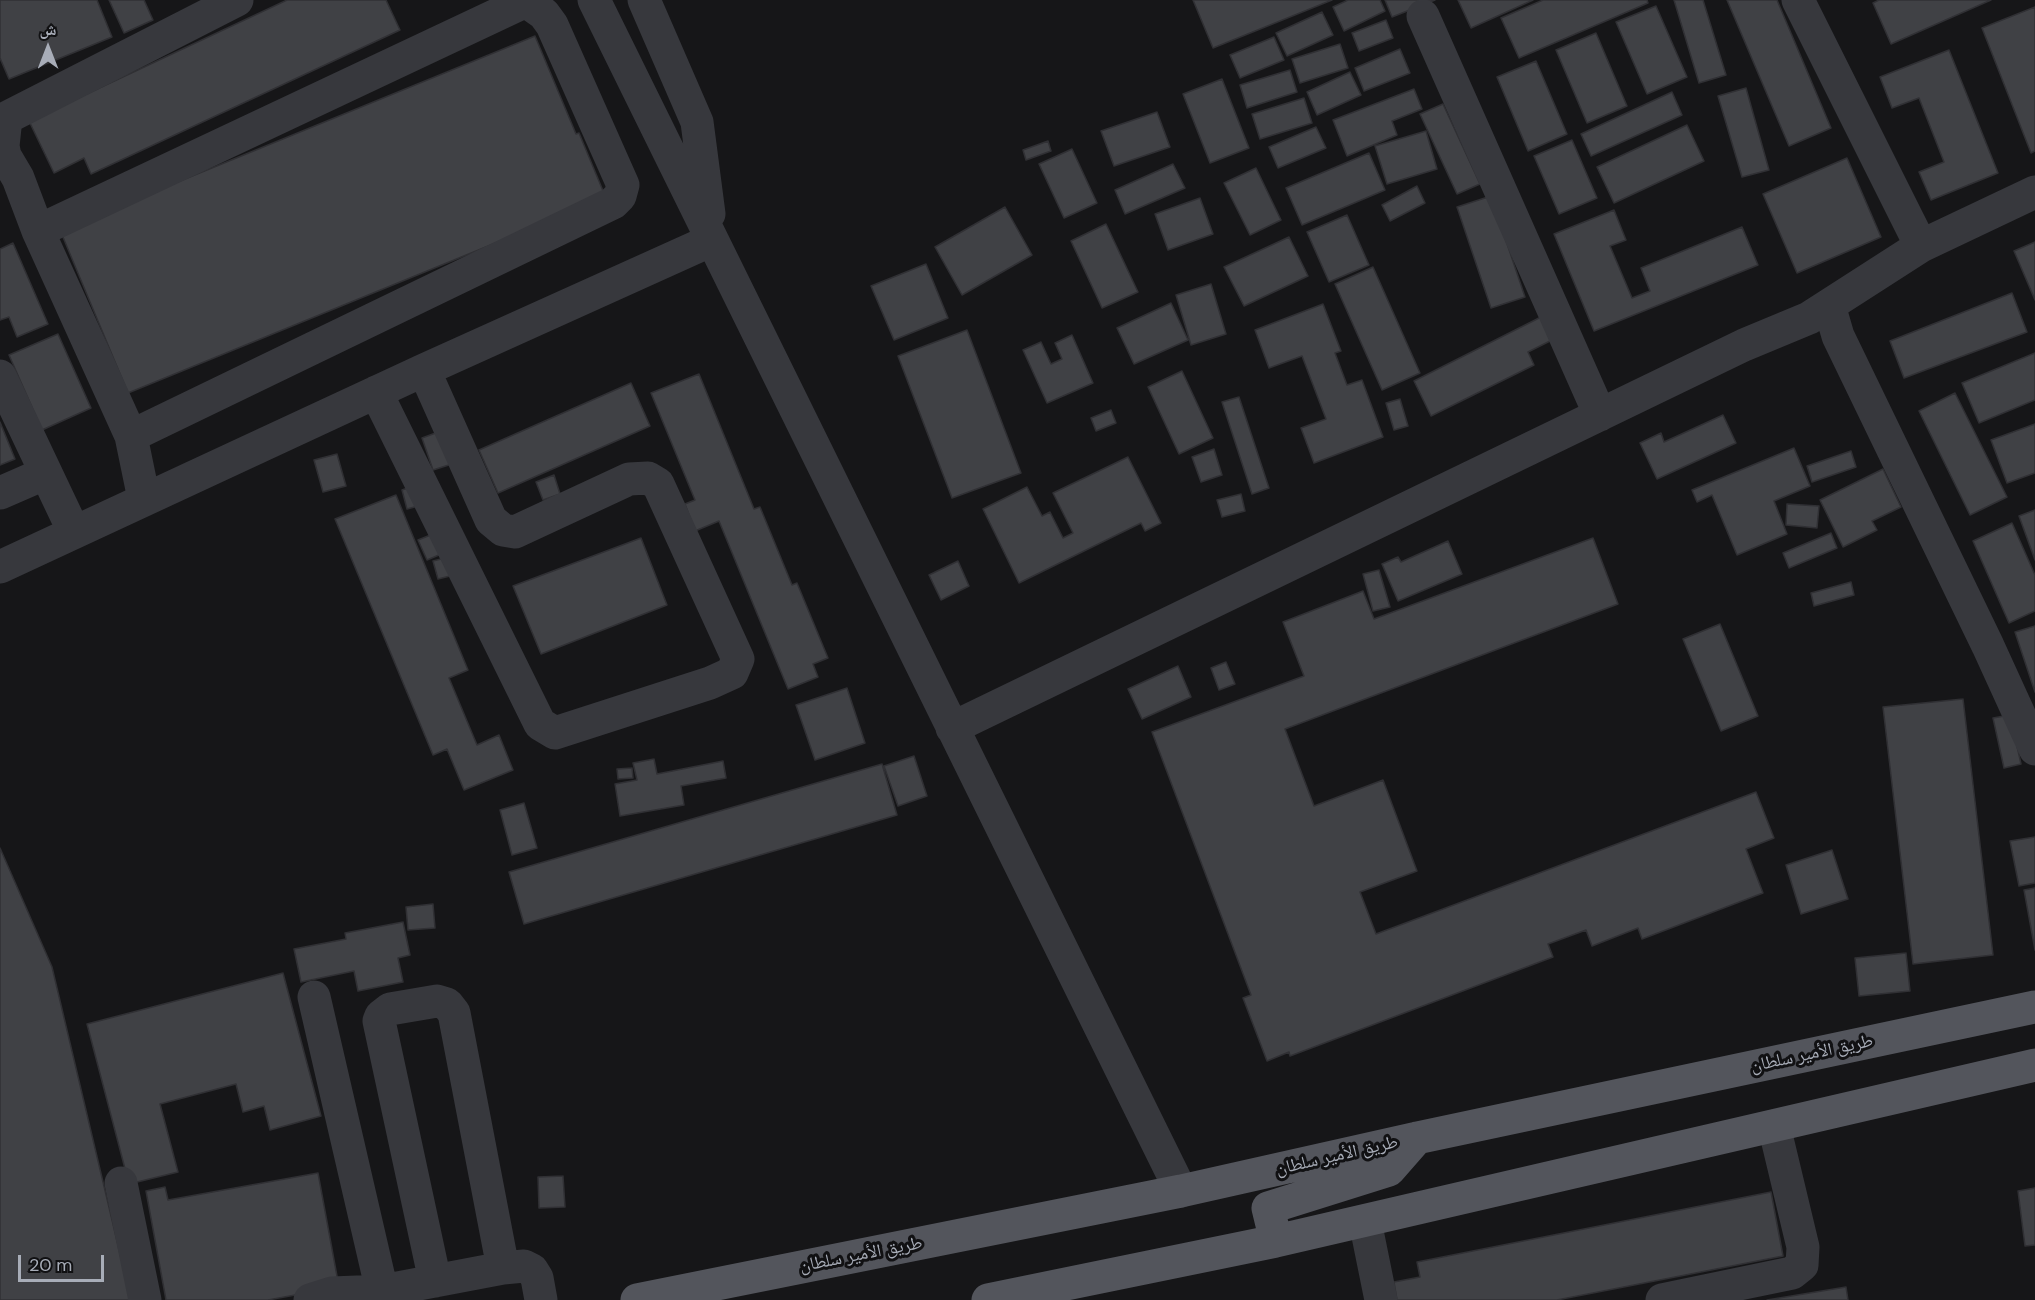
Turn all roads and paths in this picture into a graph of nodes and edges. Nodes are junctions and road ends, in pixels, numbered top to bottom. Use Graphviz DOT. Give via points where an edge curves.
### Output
graph roads {
  1 [pos="237,0"];
  2 [pos="525,0"];
  3 [pos="594,0"];
  4 [pos="644,0"];
  5 [pos="1798,0"];
  6 [pos="1423,16"];
  7 [pos="3,111"];
  8 [pos="2035,192"];
  9 [pos="38,231"];
  10 [pos="712,240"];
  11 [pos="1921,246"];
  12 [pos="1829,305"];
  13 [pos="424,370"];
  14 [pos="0,376"];
  15 [pos="376,392"];
  16 [pos="1600,415"];
  17 [pos="131,436"];
  18 [pos="46,472"];
  19 [pos="0,493"];
  20 [pos="144,499"];
  21 [pos="491,520"];
  22 [pos="74,532"];
  23 [pos="448,540"];
  24 [pos="0,567"];
  25 [pos="952,728"];
  26 [pos="2035,749"];
  27 [pos="314,997"];
  28 [pos="2035,1007"];
  29 [pos="2035,1065"];
  30 [pos="1774,1126"];
  31 [pos="1417,1138"];
  32 [pos="122,1184"];
  33 [pos="1181,1191"];
  34 [pos="1365,1221"];
  35 [pos="1276,1241"];
  36 [pos="503,1268"];
  37 [pos="435,1281"];
  38 [pos="382,1292"];
  39 [pos="145,1300"];
  40 [pos="310,1300"];
  41 [pos="541,1300"];
  42 [pos="638,1300"];
  43 [pos="988,1300"];
  44 [pos="1381,1300"];
  45 [pos="1662,1300"];
  1 -- 7 [label="street"];
  2 -- 9 [label="street"];
  2 -- 17 [label="street" via="552,25 623,185 620,196 613,203"];
  3 -- 10 [label="street"];
  4 -- 10 [label="street" via="697,122"];
  5 -- 11 [label="street"];
  6 -- 16 [label="street"];
  7 -- 9 [label="street" via="5,156 18,178"];
  8 -- 11 [label="street"];
  9 -- 17 [label="street"];
  10 -- 13 [label="street"];
  10 -- 25 [label="street"];
  11 -- 12 [label="street"];
  12 -- 16 [label="street" via="1809,318"];
  12 -- 26 [label="street" via="1838,336"];
  13 -- 15 [label="street"];
  13 -- 21 [label="street"];
  14 -- 18 [label="street"];
  15 -- 20 [label="street"];
  15 -- 23 [label="street"];
  16 -- 25 [label="street"];
  17 -- 20 [label="street"];
  18 -- 19 [label="street"];
  18 -- 22 [label="street"];
  20 -- 22 [label="street"];
  21 -- 23 [label="street"];
  21 -- 23 [label="street" via="503,530 515,531 629,479 648,478 658,484 738,659 732,673 555,733 540,723"];
  22 -- 24 [label="street"];
  25 -- 33 [label="street"];
  27 -- 38 [label="street"];
  28 -- 31 [label="main road, طريق الأمير سلطان"];
  29 -- 30 [label="main road"];
  30 -- 34 [label="main road"];
  30 -- 45 [label="street" via="1803,1247 1802,1265 1784,1275"];
  31 -- 33 [label="main road, طريق الأمير سلطان"];
  31 -- 35 [label="main road" via="1389,1170 1268,1208"];
  32 -- 39 [label="street"];
  33 -- 42 [label="main road, طريق الأمير سلطان"];
  34 -- 35 [label="main road"];
  34 -- 44 [label="street"];
  35 -- 43 [label="main road"];
  36 -- 37 [label="street"];
  36 -- 37 [label="street" via="454,1013 447,1004 437,1001 390,1009 379,1021"];
  36 -- 41 [label="street" via="524,1266 532,1270"];
  37 -- 38 [label="street"];
  38 -- 40 [label="street" via="332,1293"];
}
